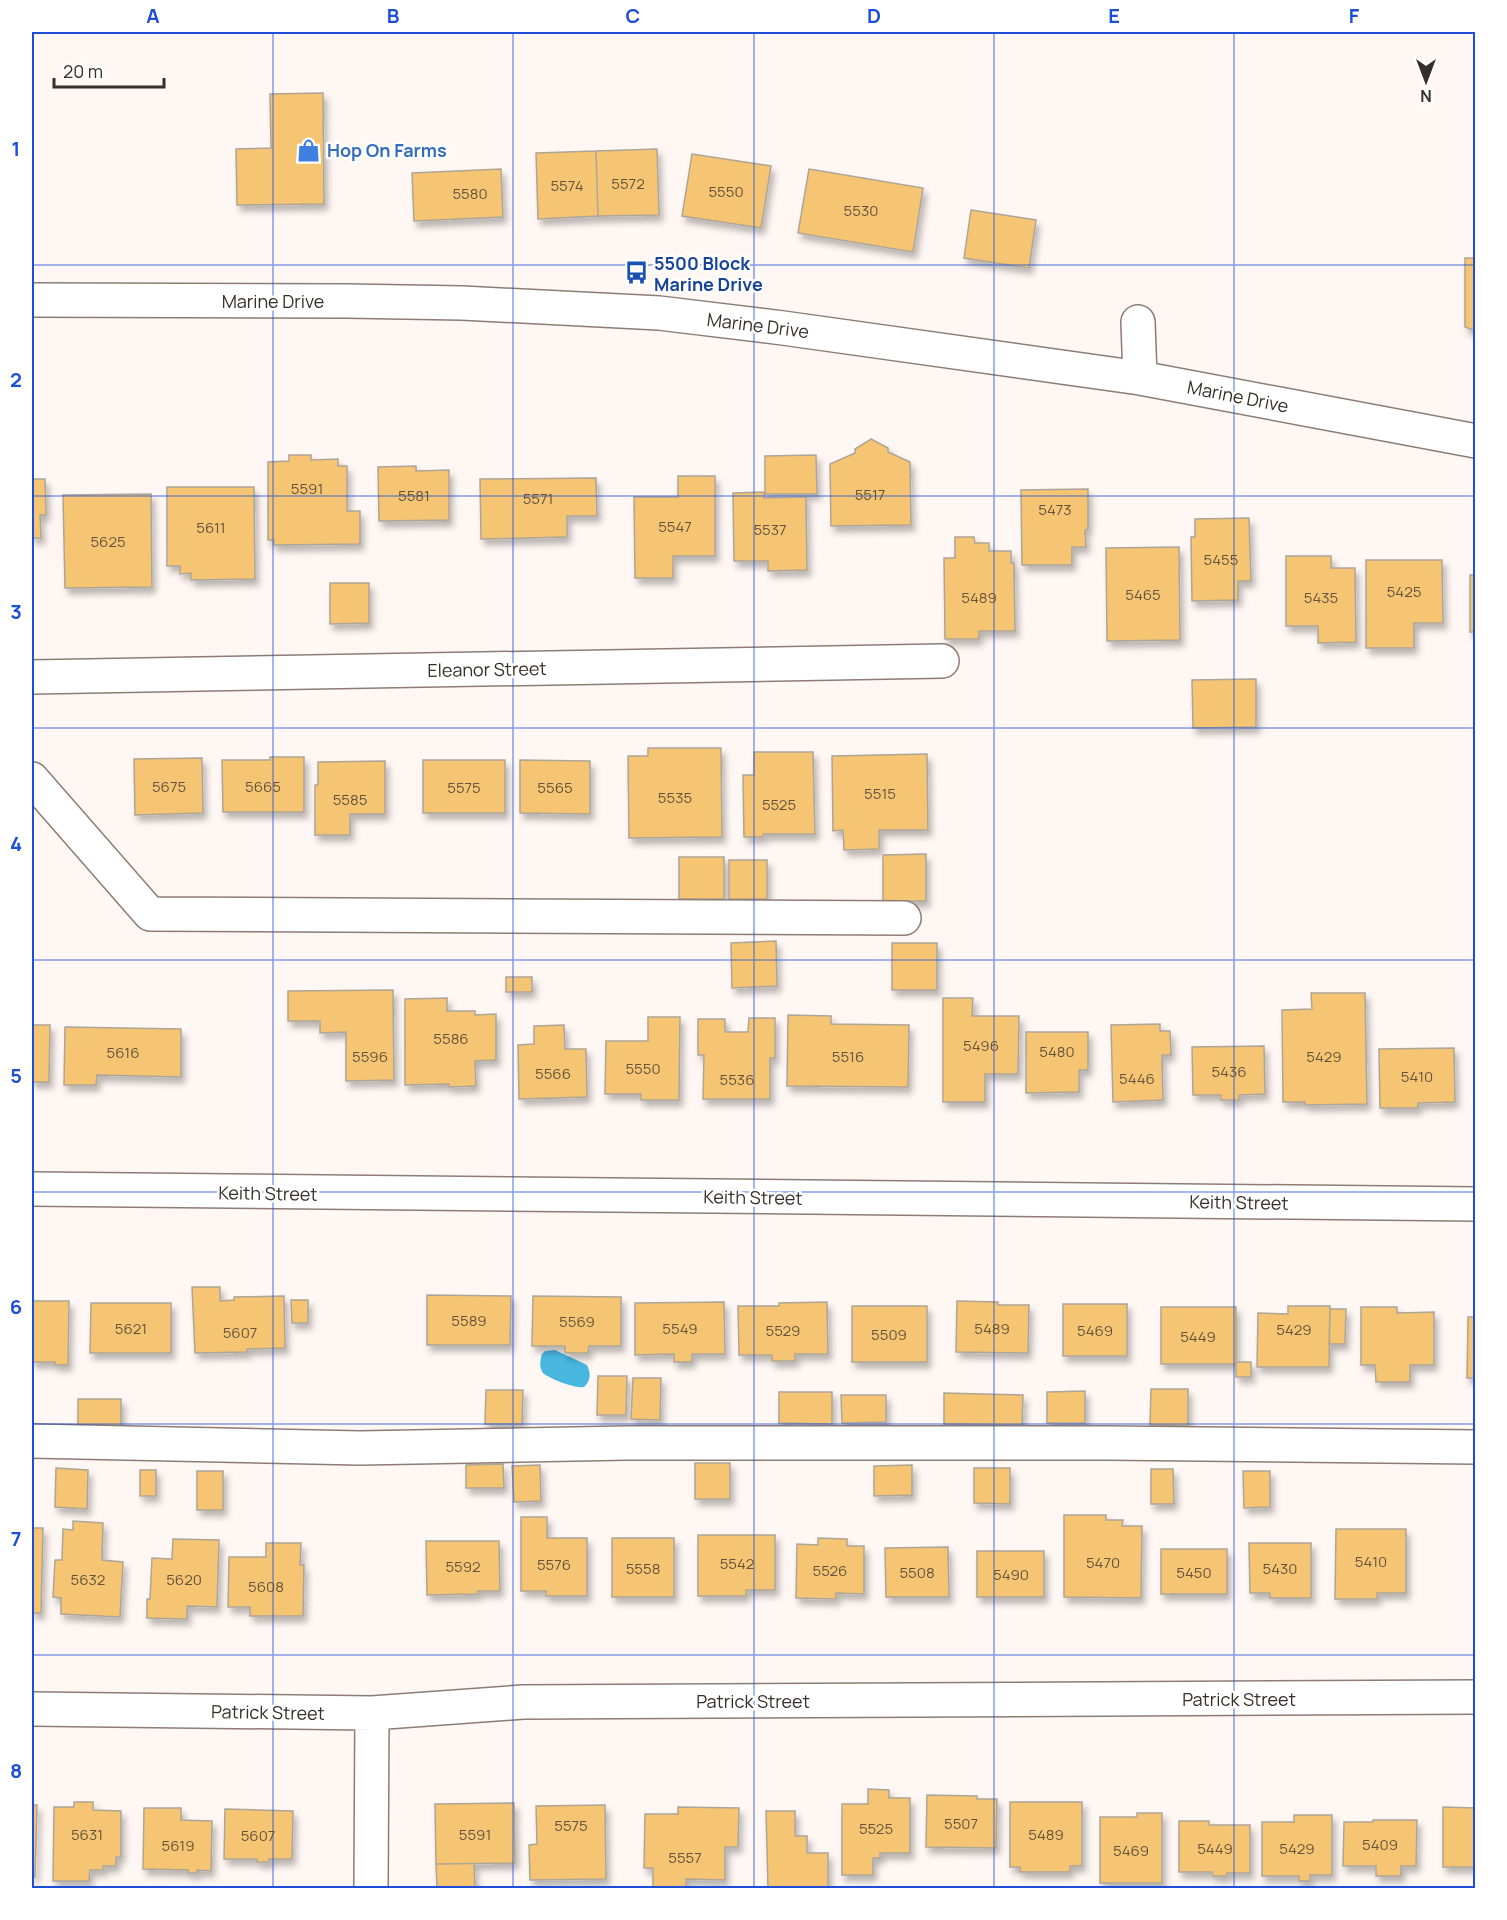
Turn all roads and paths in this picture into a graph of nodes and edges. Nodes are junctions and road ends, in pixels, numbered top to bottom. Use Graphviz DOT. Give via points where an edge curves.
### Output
graph roads {
  1 [pos="32,300"];
  2 [pos="1138,322"];
  3 [pos="1140,378"];
  4 [pos="1476,441"];
  5 [pos="942,661"];
  6 [pos="32,677"];
  7 [pos="32,779"];
  8 [pos="904,918"];
  9 [pos="32,1189"];
  10 [pos="1476,1204"];
  11 [pos="32,1441"];
  12 [pos="1476,1448"];
  13 [pos="1476,1697"];
  14 [pos="32,1708"];
  15 [pos="372,1713"];
  16 [pos="371,1888"];
  1 -- 3 [label="street, Marine Drive" via="462,303 659,313"];
  2 -- 3 [label="street"];
  3 -- 4 [label="street, Marine Drive"];
  5 -- 6 [label="street, Eleanor Street"];
  7 -- 8 [label="street" via="150,914"];
  9 -- 10 [label="street, Keith Street"];
  11 -- 12 [label="street" via="360,1448 626,1443"];
  13 -- 15 [label="street, Patrick Street" via="523,1702"];
  14 -- 15 [label="street, Patrick Street"];
  15 -- 16 [label="street"];
}
